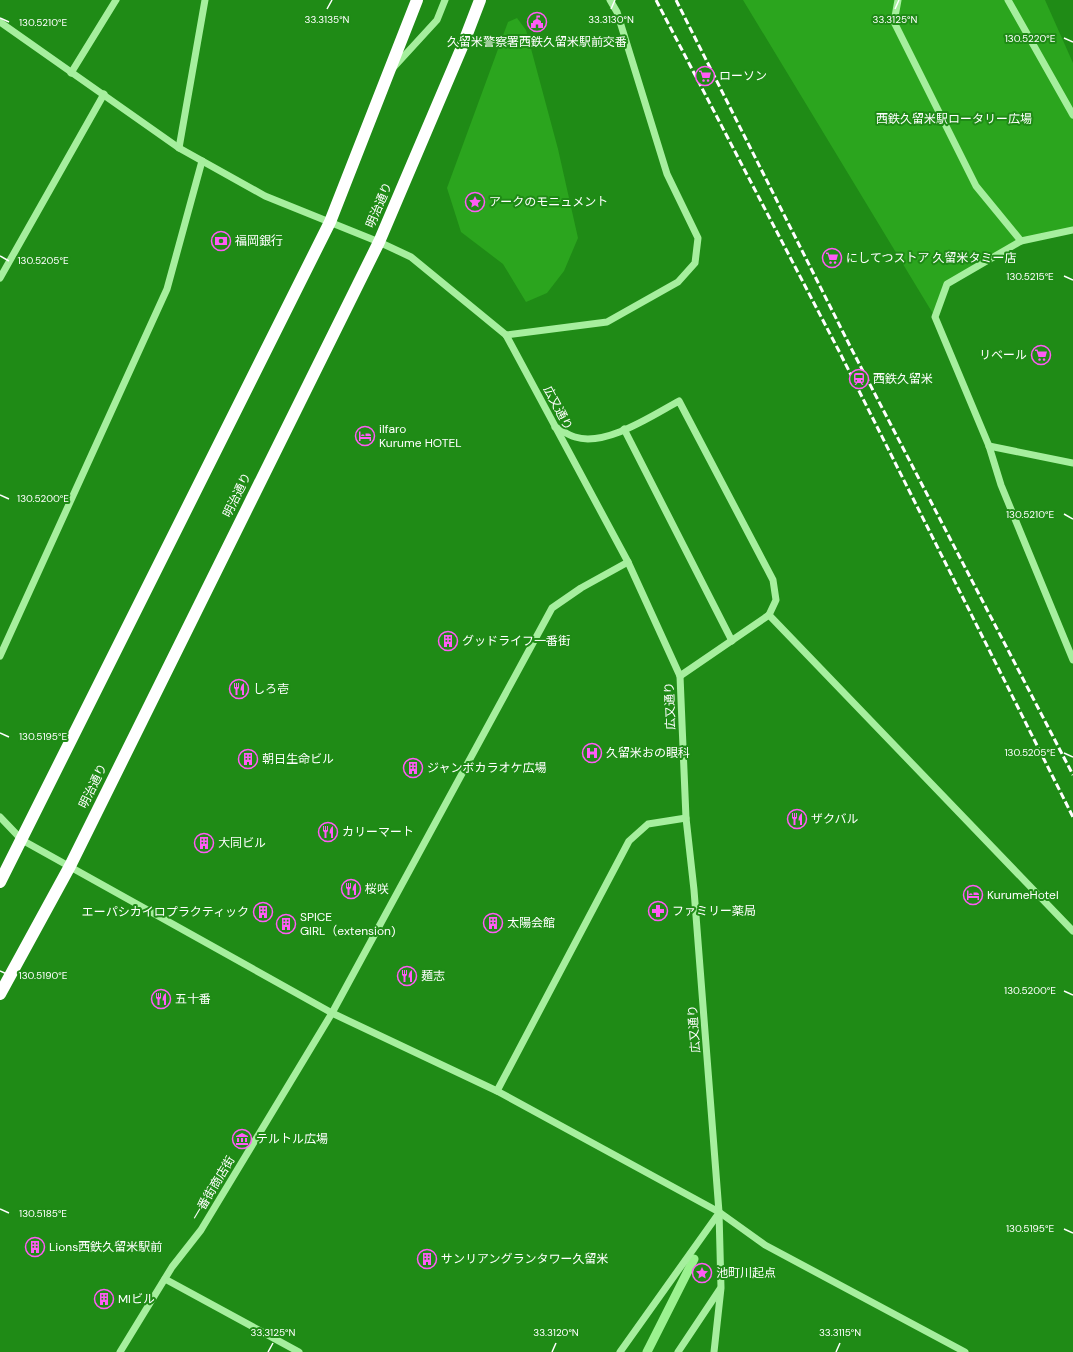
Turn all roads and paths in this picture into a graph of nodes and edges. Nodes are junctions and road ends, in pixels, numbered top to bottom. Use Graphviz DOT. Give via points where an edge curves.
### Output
graph roads {
  1 [pos="116,0"];
  2 [pos="204,0"];
  3 [pos="417,0"];
  4 [pos="445,0"];
  5 [pos="480,0"];
  6 [pos="610,0"];
  7 [pos="898,0"];
  8 [pos="1008,0"];
  9 [pos="0,22"];
  10 [pos="389,72"];
  11 [pos="71,73"];
  12 [pos="104,94"];
  13 [pos="1073,115"];
  14 [pos="179,148"];
  15 [pos="202,161"];
  16 [pos="330,222"];
  17 [pos="1073,230"];
  18 [pos="379,242"];
  19 [pos="1021,242"];
  20 [pos="0,278"];
  21 [pos="506,335"];
  22 [pos="555,427"];
  23 [pos="624,429"];
  24 [pos="989,446"];
  25 [pos="1073,463"];
  26 [pos="628,562"];
  27 [pos="769,616"];
  28 [pos="732,641"];
  29 [pos="0,656"];
  30 [pos="1073,660"];
  31 [pos="680,676"];
  32 [pos="0,817"];
  33 [pos="686,818"];
  34 [pos="22,840"];
  35 [pos="70,866"];
  36 [pos="0,882"];
  37 [pos="1073,930"];
  38 [pos="0,994"];
  39 [pos="332,1013"];
  40 [pos="497,1092"];
  41 [pos="719,1212"];
  42 [pos="165,1279"];
  43 [pos="721,1288"];
  44 [pos="120,1352"];
  45 [pos="299,1352"];
  46 [pos="620,1352"];
  47 [pos="678,1352"];
  48 [pos="714,1352"];
  49 [pos="965,1352"];
  1 -- 11 [label="street"];
  2 -- 14 [label="street"];
  3 -- 10 [label="highway"];
  4 -- 10 [label="street" via="437,20"];
  5 -- 18 [label="highway, 明治通り"];
  6 -- 21 [label="street" via="617,12 667,174 698,238 696,264 678,282 607,322"];
  7 -- 19 [label="street" via="894,22 976,186"];
  8 -- 13 [label="street"];
  9 -- 11 [label="street, 広又通り"];
  10 -- 16 [label="highway"];
  11 -- 12 [label="street, 広又通り"];
  12 -- 14 [label="street, 広又通り"];
  12 -- 20 [label="street"];
  14 -- 15 [label="street, 広又通り"];
  15 -- 16 [label="street, 広又通り" via="265,196"];
  15 -- 29 [label="street" via="167,289"];
  16 -- 18 [label="street, 広又通り"];
  16 -- 34 [label="highway"];
  17 -- 19 [label="street"];
  18 -- 21 [label="street, 広又通り" via="411,257"];
  18 -- 35 [label="highway, 明治通り"];
  19 -- 24 [label="street" via="947,284 935,317"];
  21 -- 22 [label="street, 広又通り"];
  22 -- 23 [label="street" via="575,437 590,438 613,434"];
  22 -- 26 [label="street, 広又通り"];
  23 -- 27 [label="street" via="679,401 773,580 776,600"];
  23 -- 28 [label="street"];
  24 -- 25 [label="street"];
  24 -- 30 [label="street" via="1001,485"];
  26 -- 31 [label="street, 広又通り"];
  26 -- 39 [label="street, 一番街商店街" via="581,588 552,608"];
  27 -- 28 [label="street"];
  27 -- 37 [label="street"];
  28 -- 31 [label="street"];
  31 -- 33 [label="street, 広又通り"];
  32 -- 34 [label="street"];
  33 -- 40 [label="street" via="648,824 629,841"];
  33 -- 41 [label="street, 広又通り"];
  34 -- 35 [label="street"];
  34 -- 36 [label="highway"];
  35 -- 38 [label="highway, 明治通り"];
  35 -- 39 [label="street"];
  39 -- 40 [label="street"];
  39 -- 42 [label="street, 一番街商店街" via="201,1230"];
  40 -- 41 [label="street"];
  41 -- 43 [label="street, 広又通り"];
  41 -- 46 [label="street"];
  41 -- 49 [label="street" via="765,1245"];
  42 -- 44 [label="street, 一番街商店街"];
  42 -- 45 [label="street"];
  43 -- 47 [label="street"];
  43 -- 48 [label="street, 広又通り"];
}
